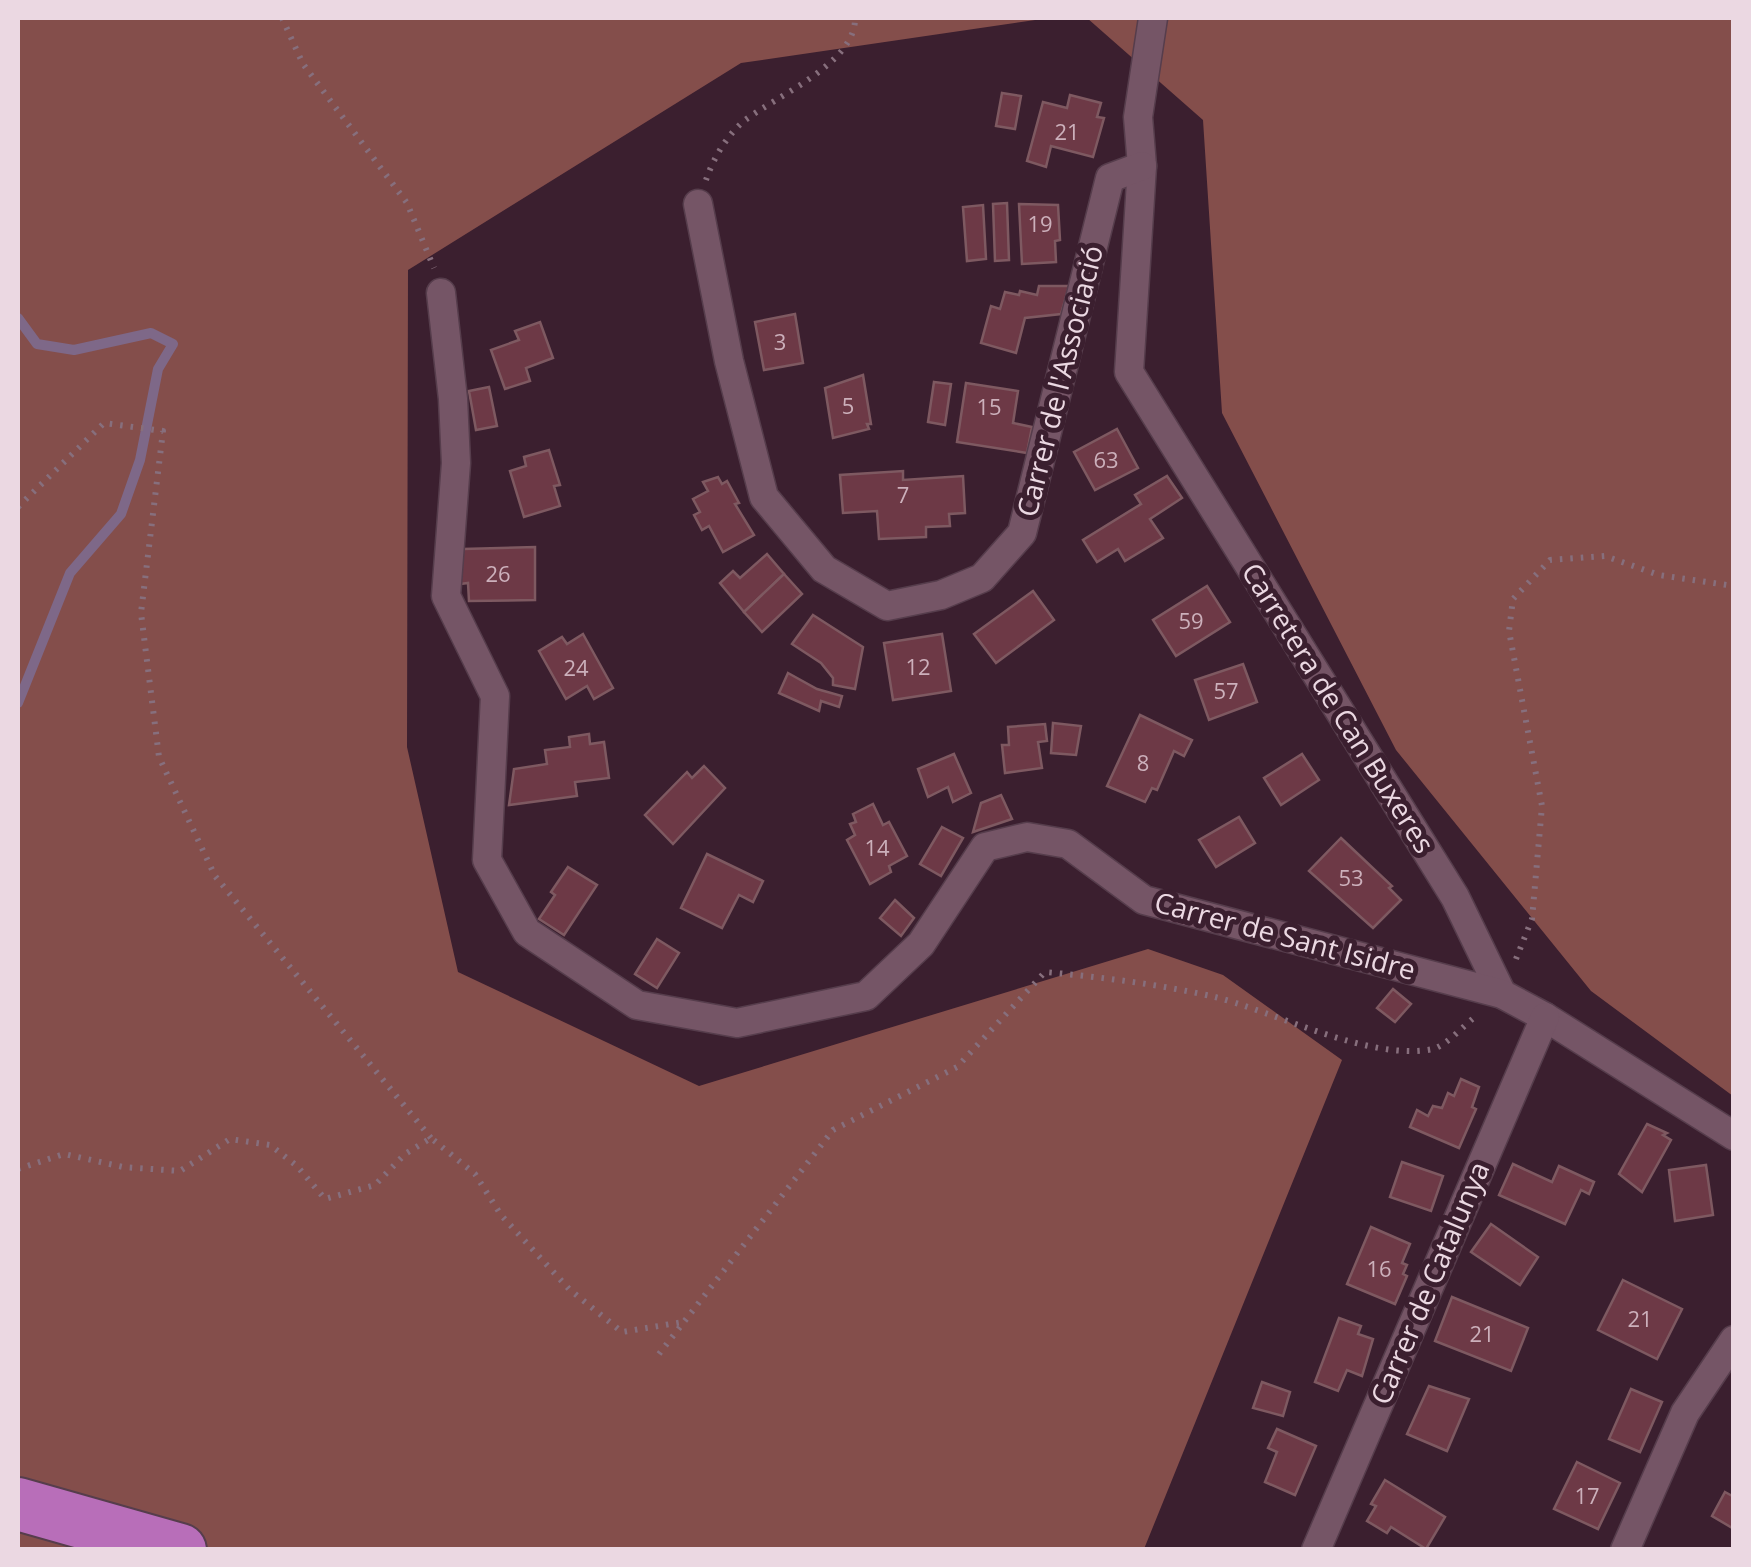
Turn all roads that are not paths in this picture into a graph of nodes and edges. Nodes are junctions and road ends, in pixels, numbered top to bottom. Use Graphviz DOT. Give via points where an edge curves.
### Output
graph roads {
  1 [pos="1153,18"];
  2 [pos="1142,166"];
  3 [pos="698,204"];
  4 [pos="441,294"];
  5 [pos="1502,994"];
  6 [pos="1545,1017"];
  7 [pos="1734,1136"];
  8 [pos="1734,1340"];
  9 [pos="18,1504"];
  10 [pos="180,1550"];
  11 [pos="1316,1550"];
  12 [pos="1625,1550"];
  1 -- 2 [label="street, Carretera de Can Buxeres" via="1138,116"];
  2 -- 3 [label="street, Carrer de l'Associació" via="1110,178 1022,533 982,578 888,606 824,569 764,498"];
  2 -- 5 [label="street, Carretera de Can Buxeres" via="1130,372 1456,897"];
  4 -- 5 [label="street, Carrer de Sant Isidre" via="456,463 446,596 496,696 487,860 527,932 605,984 637,1005 738,1022 866,996 922,944 985,847 1028,837 1068,844 1144,900"];
  5 -- 6 [label="street"];
  6 -- 7 [label="street"];
  6 -- 11 [label="street, Carrer de Catalunya"];
  8 -- 12 [label="street" via="1685,1413"];
  9 -- 10 [label="highway"];
}
